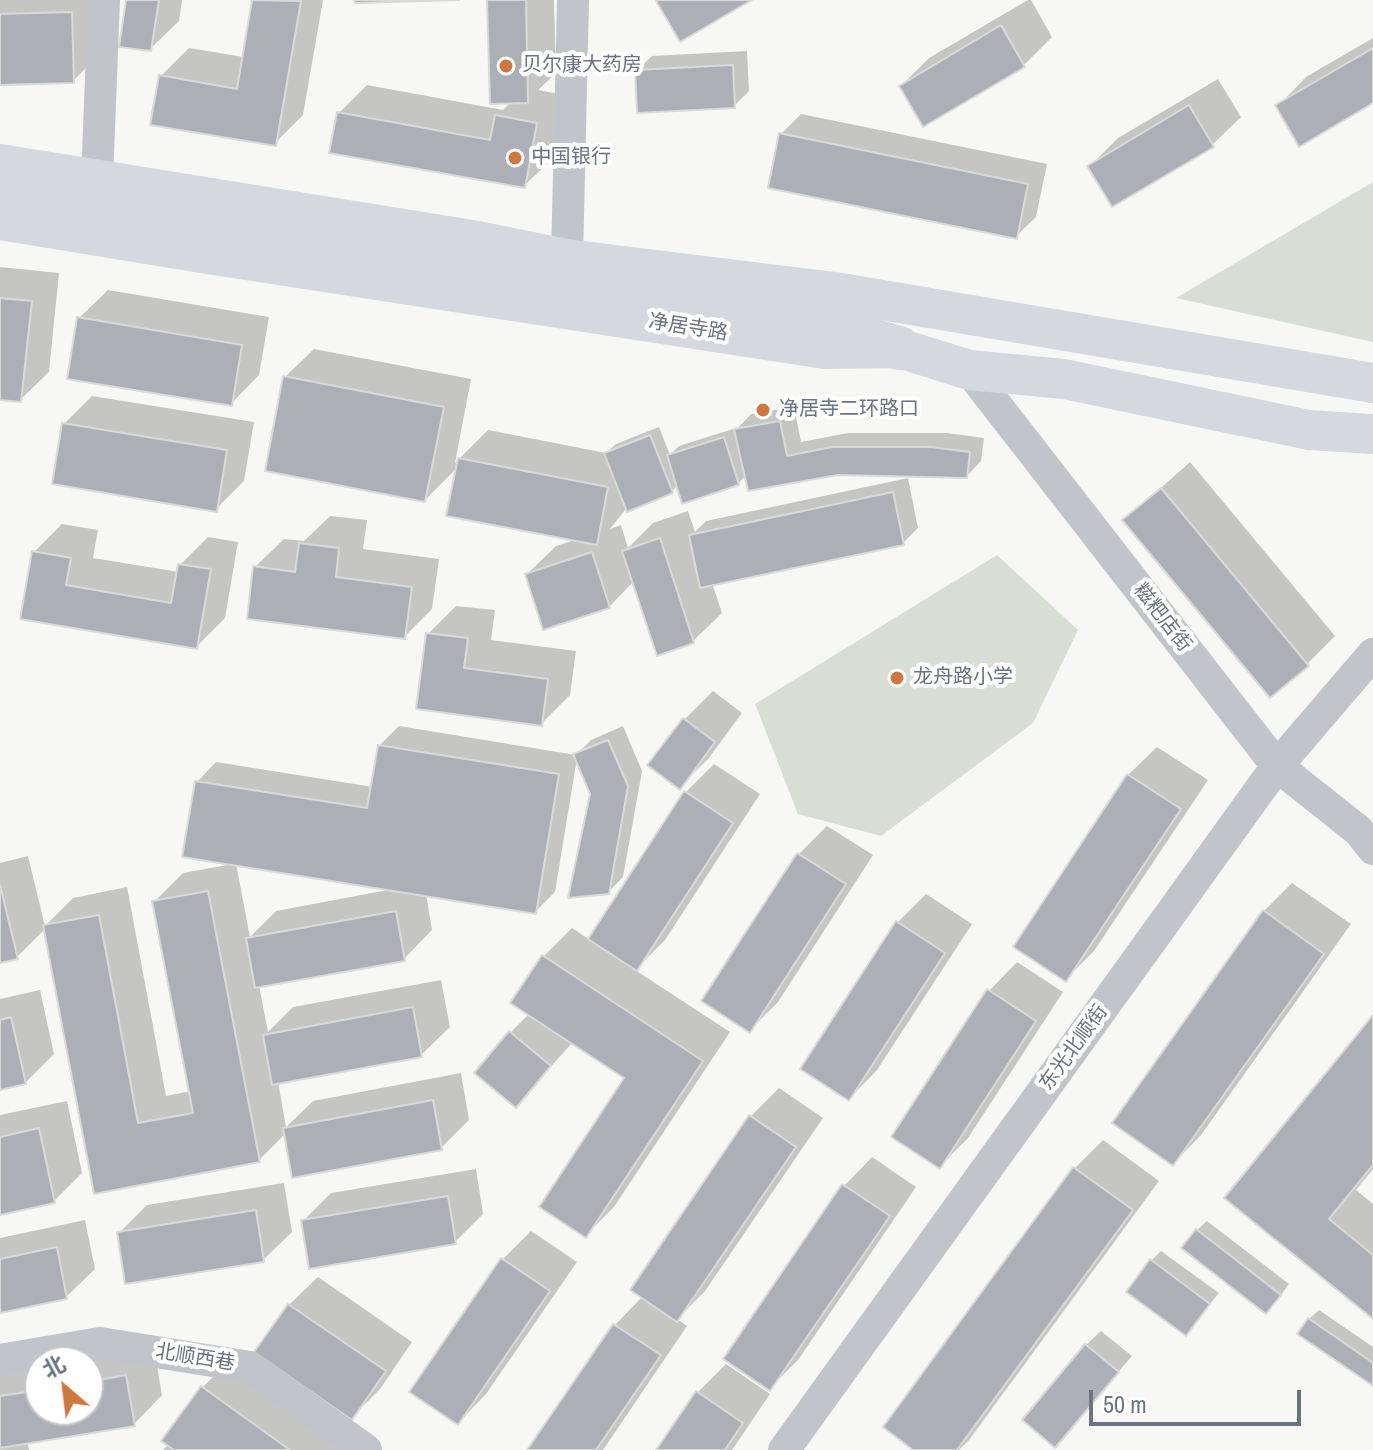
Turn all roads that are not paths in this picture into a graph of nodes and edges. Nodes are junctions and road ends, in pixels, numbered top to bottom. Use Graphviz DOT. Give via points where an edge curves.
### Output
graph roads {
  1 [pos="104,0"];
  2 [pos="573,0"];
  3 [pos="0,164"];
  4 [pos="97,180"];
  5 [pos="0,196"];
  6 [pos="0,220"];
  7 [pos="567,259"];
  8 [pos="899,348"];
  9 [pos="969,370"];
  10 [pos="1373,383"];
  11 [pos="1373,434"];
  12 [pos="1373,654"];
  13 [pos="1277,766"];
  14 [pos="1368,839"];
  15 [pos="0,1360"];
  16 [pos="366,1450"];
  17 [pos="784,1450"];
  1 -- 4 [label="street"];
  2 -- 7 [label="street"];
  3 -- 4 [label="main road"];
  4 -- 7 [label="main road"];
  5 -- 8 [label="highway" via="452,259 845,332"];
  6 -- 8 [label="main road, 净居寺路" via="825,349"];
  7 -- 10 [label="main road" via="835,292"];
  8 -- 9 [label="main road, 净居寺路"];
  9 -- 11 [label="main road, 净居寺路" via="1064,379 1309,430"];
  9 -- 13 [label="street, 糍粑店街"];
  12 -- 13 [label="street, 东光北顺街"];
  13 -- 14 [label="street, 糍粑店街"];
  13 -- 17 [label="street, 东光北顺街"];
  15 -- 16 [label="street, 北顺西巷" via="100,1343 250,1367"];
}
